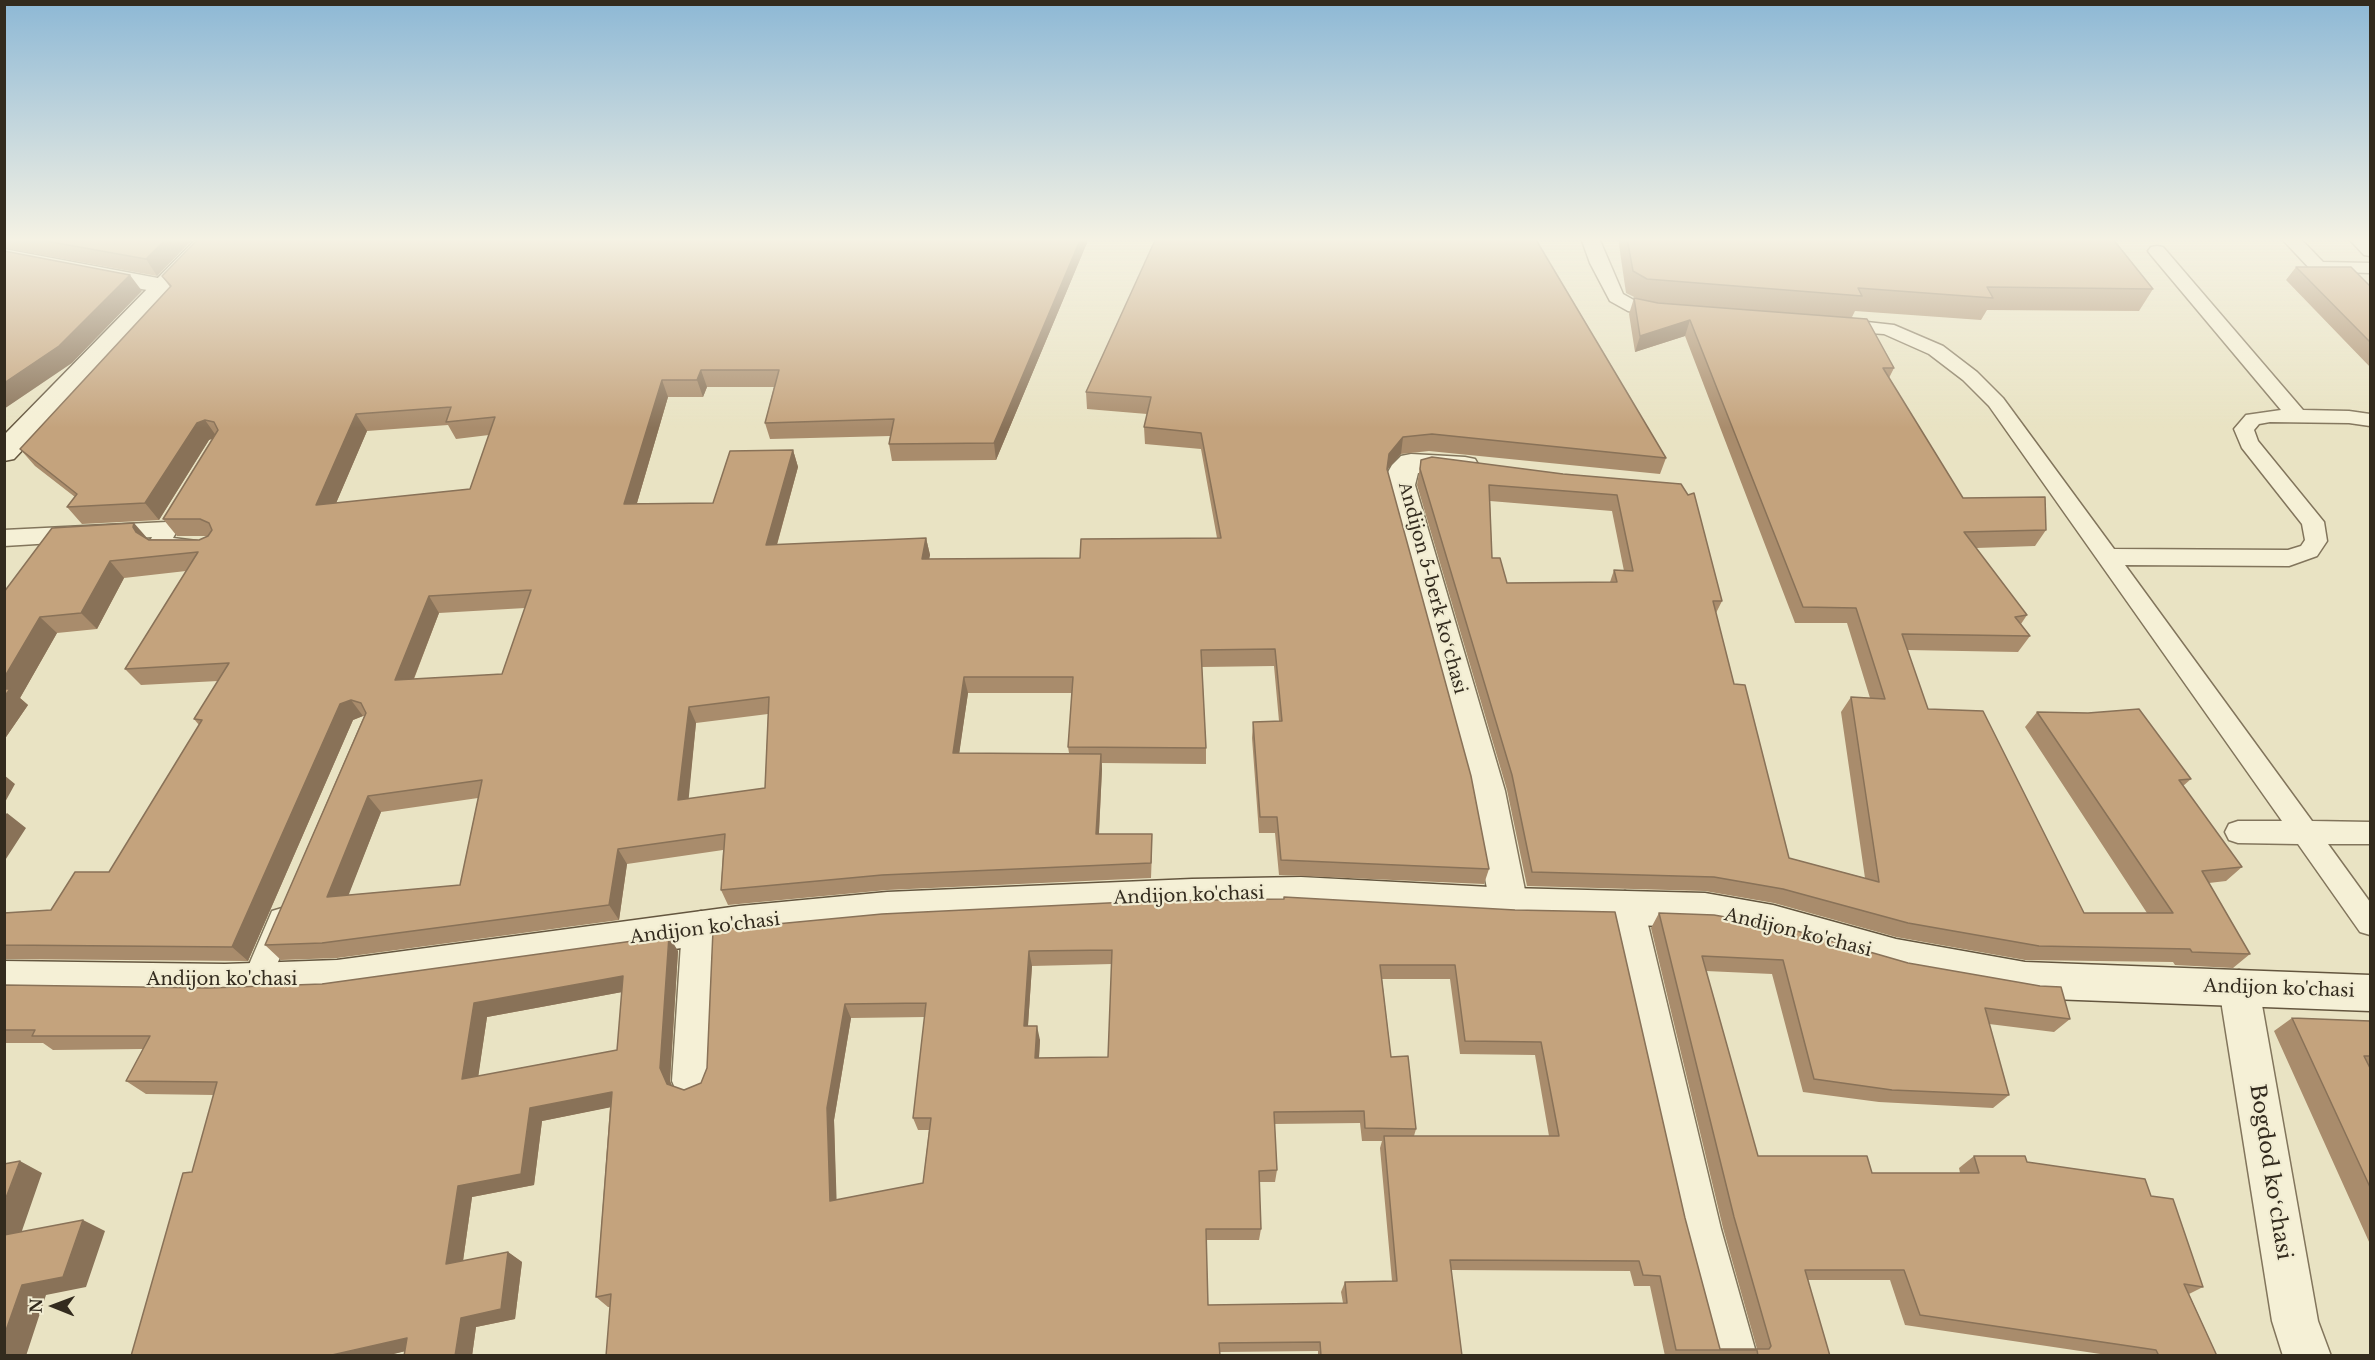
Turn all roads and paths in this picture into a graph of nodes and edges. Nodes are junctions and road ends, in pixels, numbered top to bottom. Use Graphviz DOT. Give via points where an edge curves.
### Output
graph roads {
  1 [pos="148,301"];
  2 [pos="1624,301"];
  3 [pos="2200,301"];
  4 [pos="1676,313"];
  5 [pos="1816,323"];
  6 [pos="2298,417"];
  7 [pos="2370,420"];
  8 [pos="4,452"];
  9 [pos="1498,470"];
  10 [pos="4,538"];
  11 [pos="212,546"];
  12 [pos="2108,557"];
  13 [pos="2238,832"];
  14 [pos="2305,833"];
  15 [pos="2370,833"];
  16 [pos="293,893"];
  17 [pos="1509,905"];
  18 [pos="1625,908"];
  19 [pos="2370,923"];
  20 [pos="701,928"];
  21 [pos="4,979"];
  22 [pos="256,981"];
  23 [pos="2239,988"];
  24 [pos="2370,993"];
  25 [pos="693,1081"];
  26 [pos="1733,1356"];
  27 [pos="2307,1356"];
  1 -- 8 [label="street"];
  2 -- 4 [label="lane" via="1634,307"];
  3 -- 6 [label="lane"];
  5 -- 12 [label="lane" via="1887,329 1936,350 1971,376 1996,402"];
  6 -- 7 [label="lane"];
  6 -- 12 [label="lane" via="2253,419 2244,429 2250,443 2313,522 2316,541 2309,551 2289,558"];
  9 -- 17 [label="street, Аndijon 5-berk koʻchasi" via="1411,463 1402,472 1401,485 1487,791"];
  10 -- 11 [label="lane" via="172,520 160,543 163,546"];
  12 -- 14 [label="lane"];
  13 -- 14 [label="lane"];
  14 -- 15 [label="lane"];
  14 -- 19 [label="lane"];
  16 -- 22 [label="lane"];
  17 -- 18 [label="street, Andijon ko'chasi"];
  17 -- 20 [label="street, Andijon ko'chasi" via="1301,893 1192,895 887,909"];
  18 -- 23 [label="street, Andijon ko'chasi" via="1705,910 1773,922 1896,957 2025,980"];
  18 -- 26 [label="street" via="1699,1229"];
  20 -- 22 [label="street, Andijon ko'chasi" via="337,978"];
  20 -- 25 [label="street"];
  21 -- 22 [label="street, Andijon ko'chasi"];
  23 -- 24 [label="street, Andijon ko'chasi"];
  23 -- 27 [label="street, Bogdod koʻchasi" via="2295,1321"];
}
